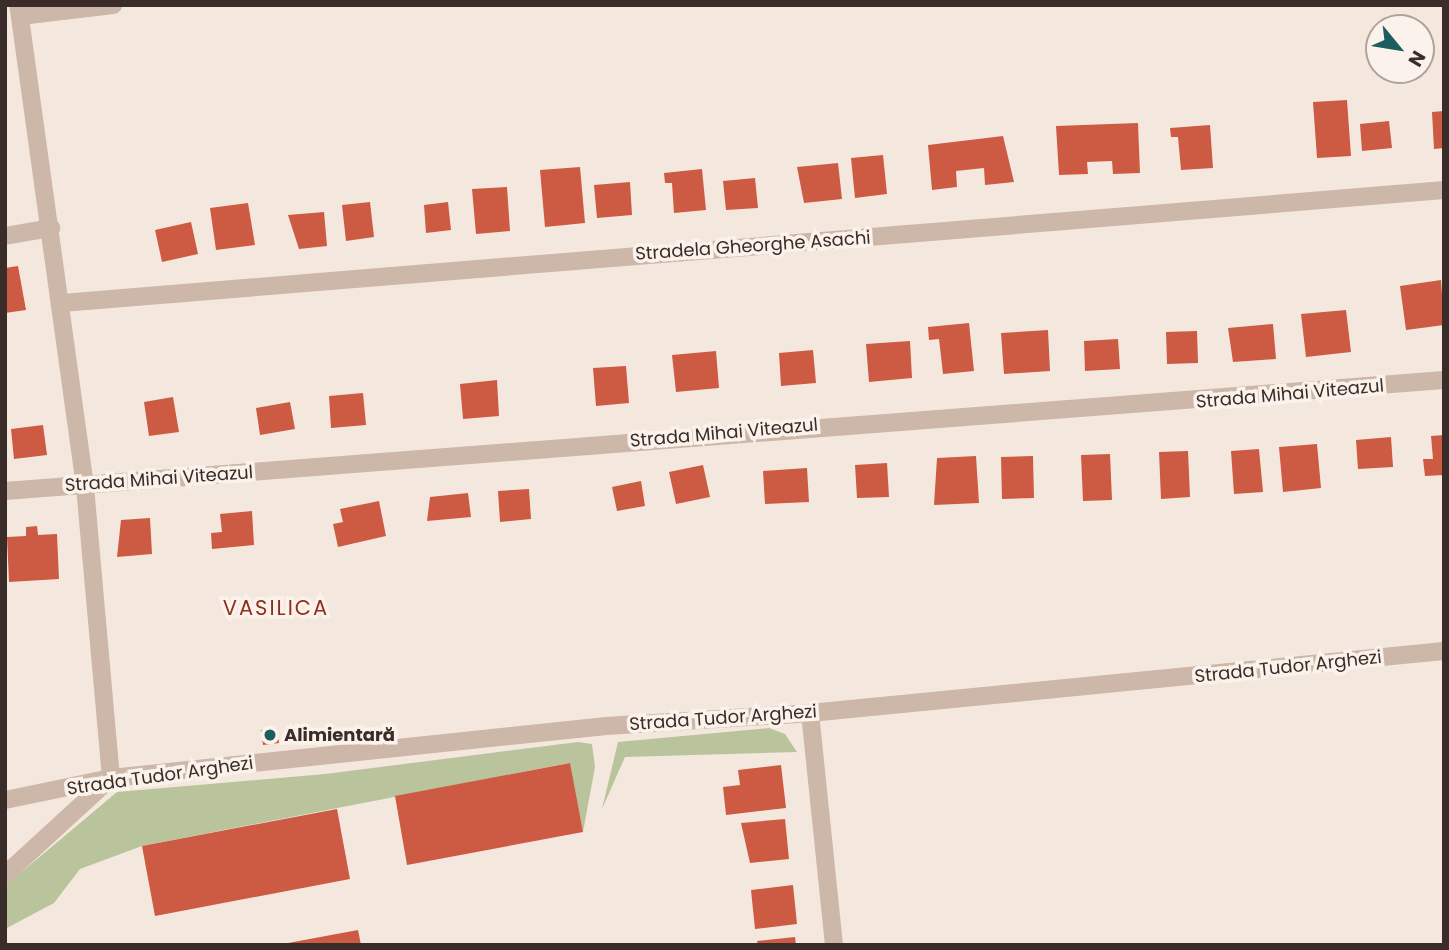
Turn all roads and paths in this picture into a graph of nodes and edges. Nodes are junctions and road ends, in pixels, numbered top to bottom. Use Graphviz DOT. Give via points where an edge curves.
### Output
graph roads {
  1 [pos="113,5"];
  2 [pos="19,11"];
  3 [pos="1444,190"];
  4 [pos="51,228"];
  5 [pos="5,236"];
  6 [pos="62,303"];
  7 [pos="1444,380"];
  8 [pos="85,486"];
  9 [pos="5,491"];
  10 [pos="1444,651"];
  11 [pos="810,713"];
  12 [pos="111,778"];
  13 [pos="5,800"];
  14 [pos="5,875"];
  15 [pos="834,945"];
  1 -- 2 [label="street"];
  2 -- 4 [label="street"];
  3 -- 6 [label="street, Stradela Gheorghe Asachi"];
  4 -- 5 [label="street"];
  4 -- 6 [label="street"];
  6 -- 8 [label="street"];
  7 -- 8 [label="street, Strada Mihai Viteazul"];
  8 -- 9 [label="street, Strada Mihai Viteazul"];
  8 -- 12 [label="street"];
  10 -- 11 [label="street, Strada Tudor Arghezi"];
  11 -- 12 [label="street, Strada Tudor Arghezi" via="607,726"];
  11 -- 15 [label="street"];
  12 -- 13 [label="street, Strada Tudor Arghezi"];
  12 -- 14 [label="street"];
}
